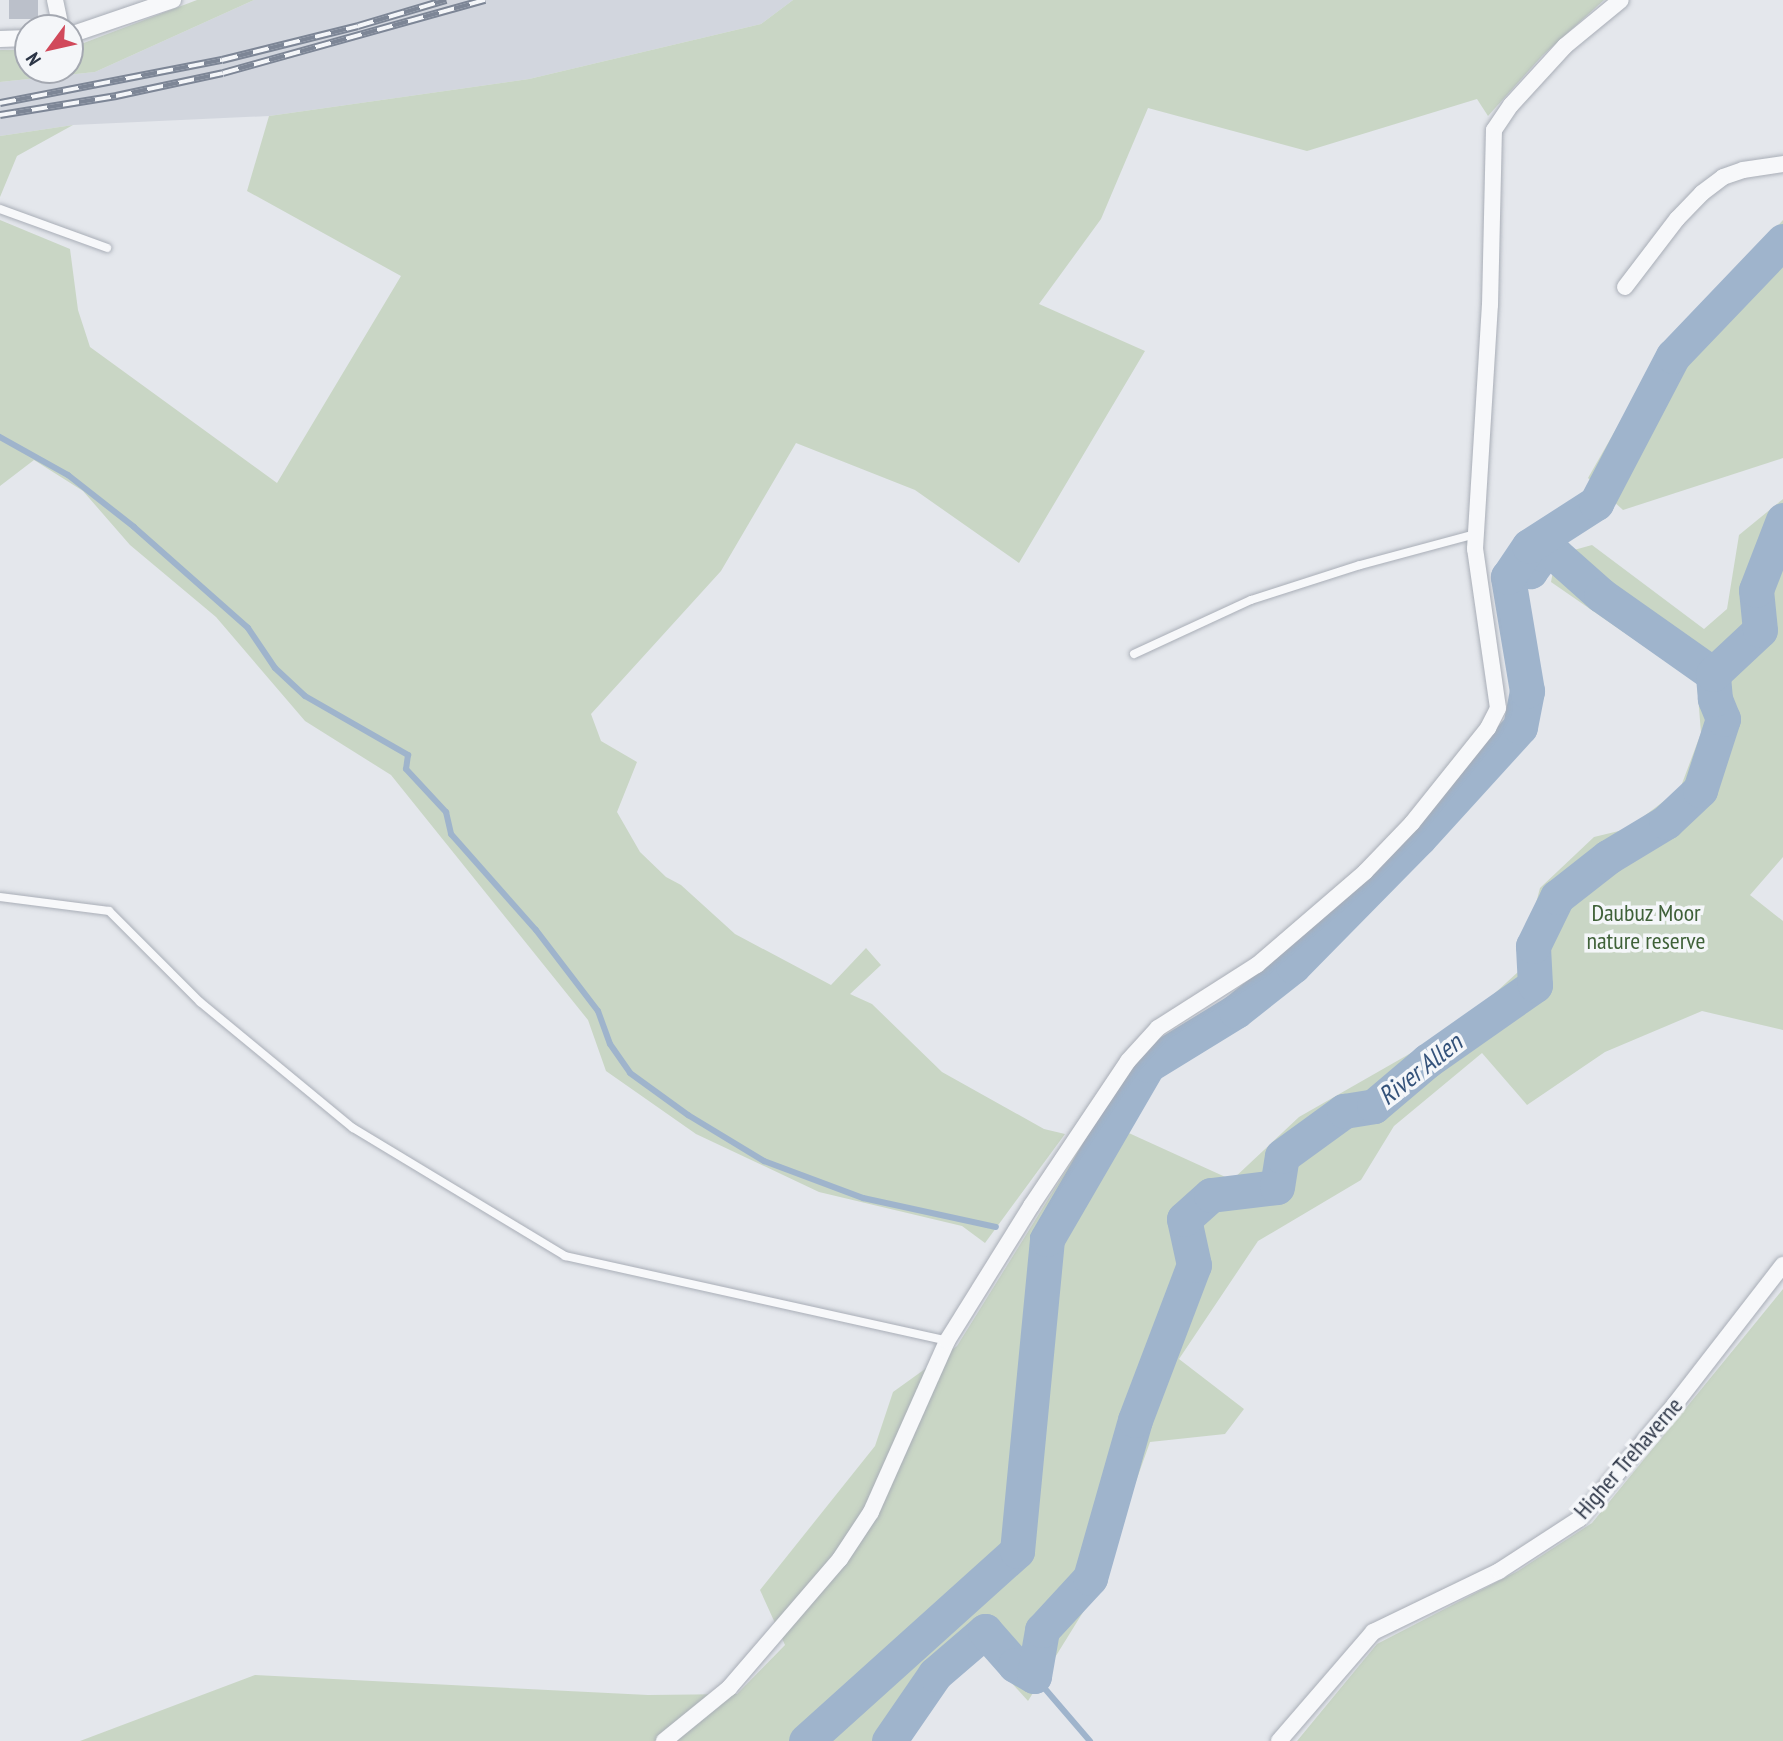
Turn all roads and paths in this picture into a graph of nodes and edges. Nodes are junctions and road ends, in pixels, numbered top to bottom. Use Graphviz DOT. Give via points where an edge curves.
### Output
graph roads {
  1 [pos="173,0"];
  2 [pos="1620,0"];
  3 [pos="84,30"];
  4 [pos="1783,164"];
  5 [pos="0,209"];
  6 [pos="107,248"];
  7 [pos="1625,287"];
  8 [pos="1476,534"];
  9 [pos="1134,653"];
  10 [pos="0,897"];
  11 [pos="1783,1265"];
  12 [pos="947,1341"];
  13 [pos="664,1741"];
  14 [pos="1279,1741"];
  1 -- 3 [label="street"];
  2 -- 8 [label="street" via="1565,46 1494,130 1490,305"];
  4 -- 7 [label="street" via="1723,177 1702,193"];
  5 -- 6 [label="lane"];
  8 -- 9 [label="lane" via="1251,600"];
  8 -- 12 [label="street" via="1498,708 1488,728 1412,823 1365,872 1257,965 1158,1028 1136,1052 1031,1206"];
  10 -- 12 [label="lane" via="108,911 200,1002 353,1128 565,1256"];
  11 -- 14 [label="street, Higher Trehaverne" via="1579,1519 1499,1571 1373,1632"];
  12 -- 13 [label="street" via="871,1512 840,1559 729,1688"];
}
